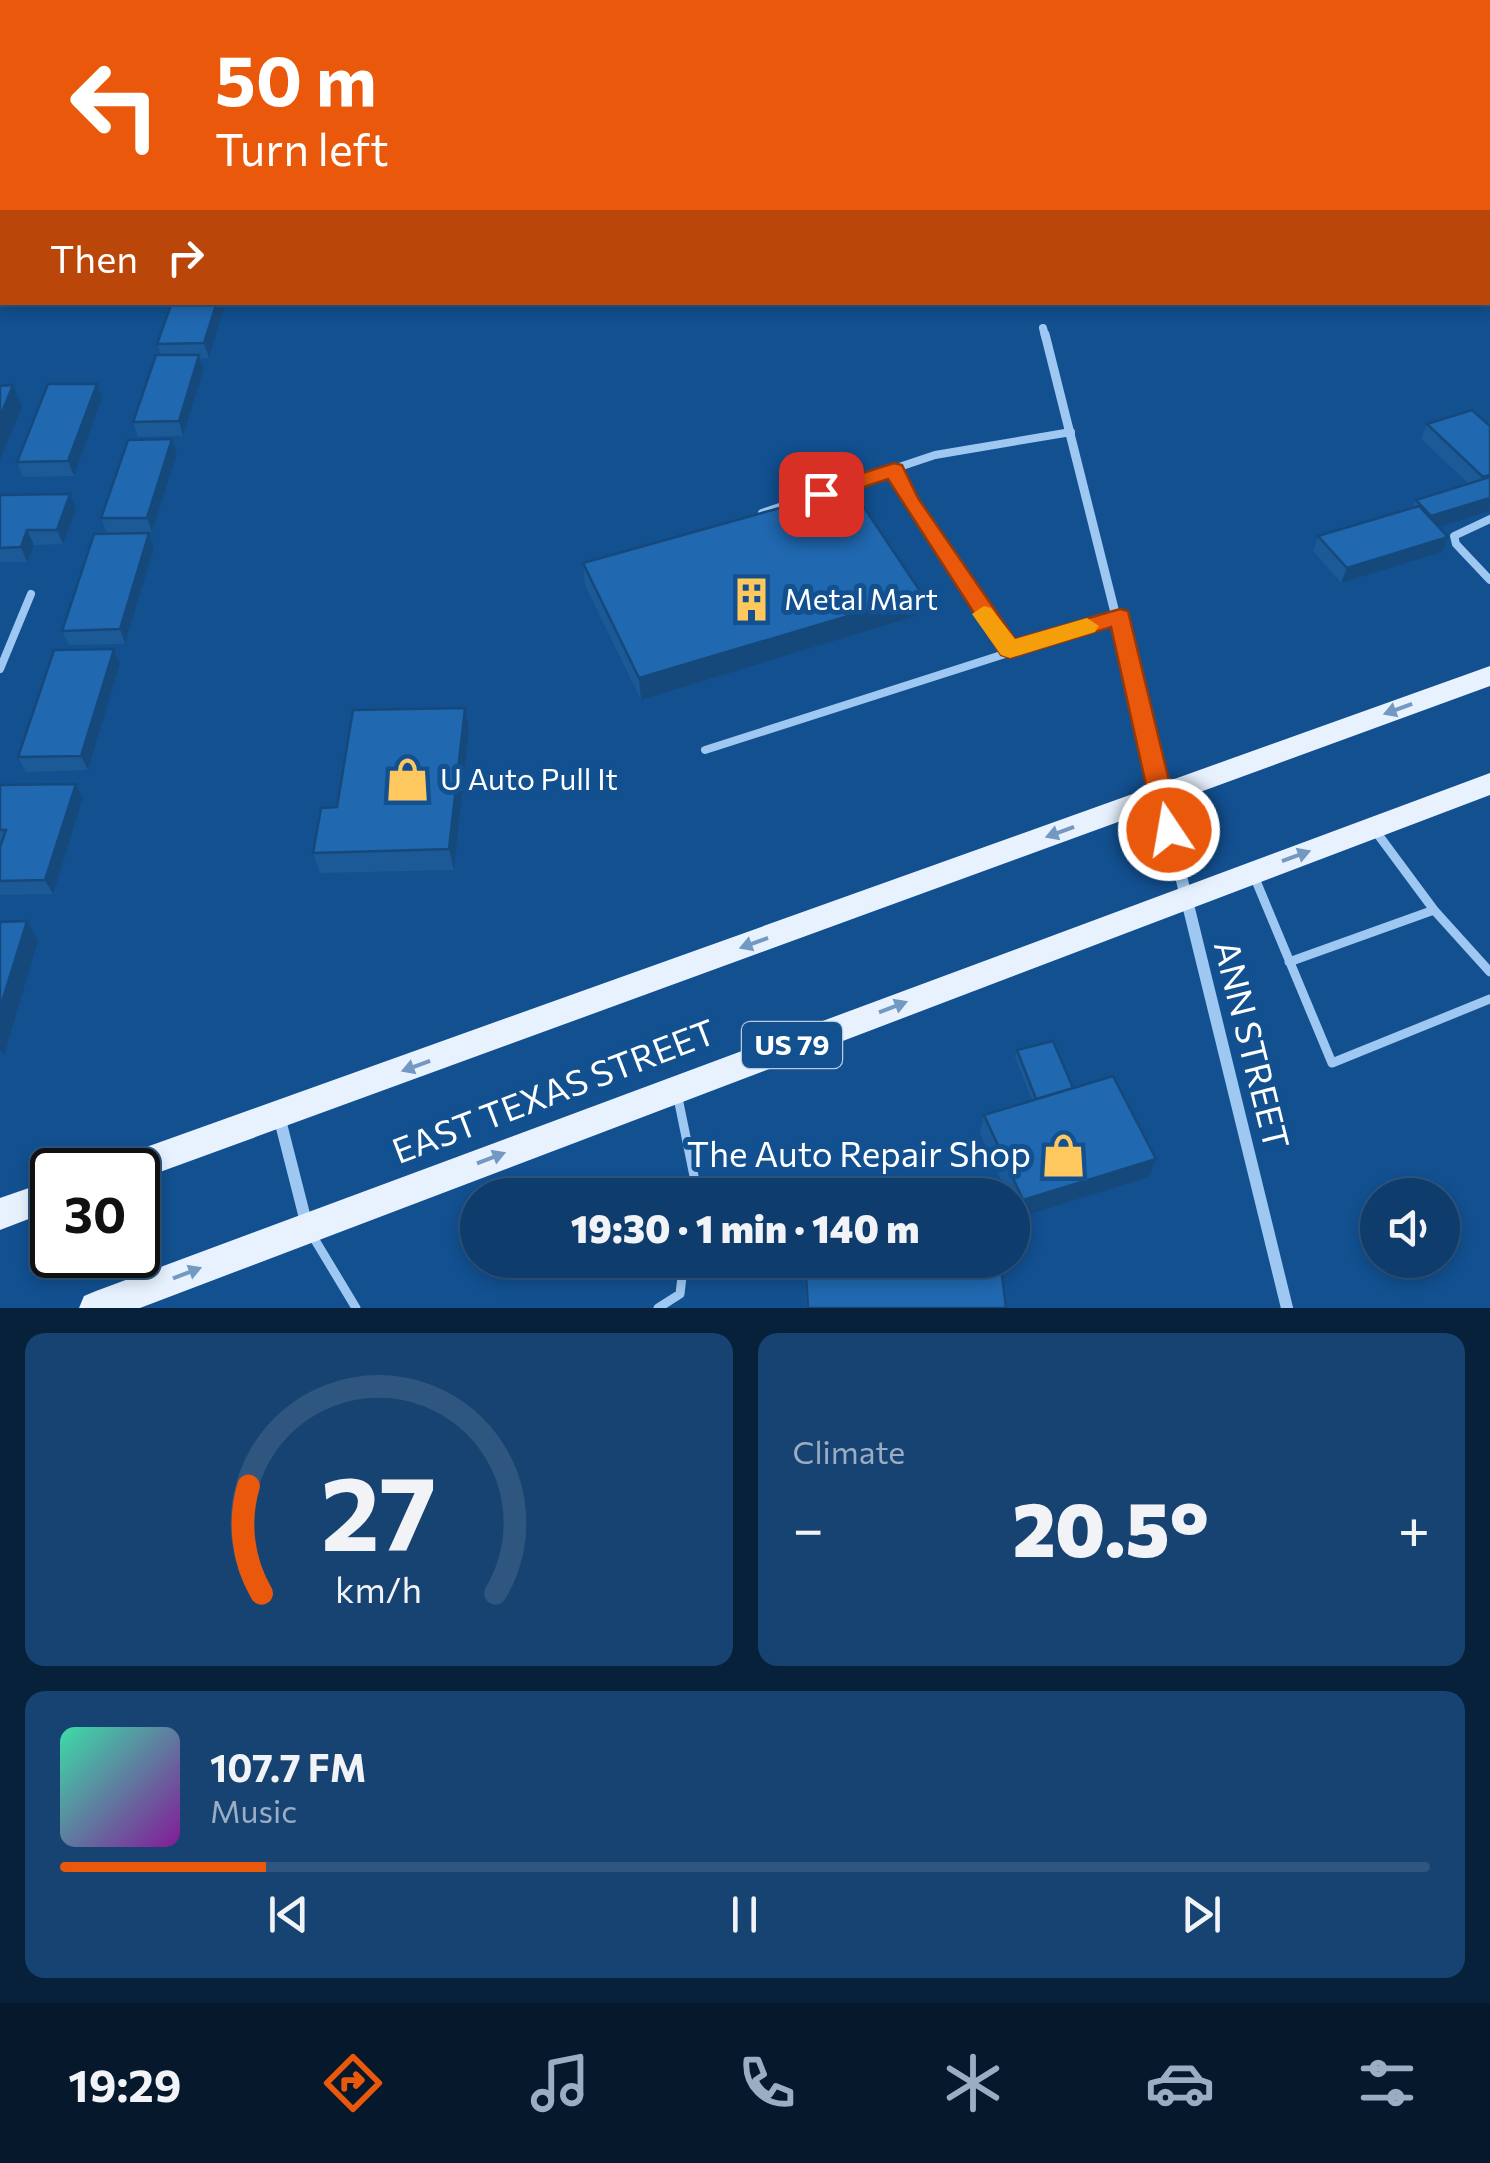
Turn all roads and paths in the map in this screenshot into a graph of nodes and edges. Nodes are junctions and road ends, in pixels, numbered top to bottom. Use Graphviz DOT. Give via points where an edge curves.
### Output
graph roads {
  1 [pos="1043,328"];
  2 [pos="1071,432"];
  3 [pos="894,470"];
  4 [pos="747,518"];
  5 [pos="1490,519"];
  6 [pos="1490,580"];
  7 [pos="31,594"];
  8 [pos="1120,617"];
  9 [pos="1010,649"];
  10 [pos="0,669"];
  11 [pos="1490,676"];
  12 [pos="705,750"];
  13 [pos="1483,790"];
  14 [pos="1161,796"];
  15 [pos="1372,828"];
  16 [pos="1252,872"];
  17 [pos="1183,898"];
  18 [pos="1434,910"];
  19 [pos="1289,962"];
  20 [pos="1490,972"];
  21 [pos="1490,999"];
  22 [pos="676,1088"];
  23 [pos="279,1115"];
  24 [pos="160,1157"];
  25 [pos="694,1178"];
  26 [pos="30,1203"];
  27 [pos="0,1214"];
  28 [pos="307,1227"];
  29 [pos="682,1278"];
  30 [pos="96,1308"];
  31 [pos="356,1308"];
  32 [pos="658,1308"];
  33 [pos="1287,1308"];
  1 -- 2 [label="street, ANN STREET"];
  2 -- 3 [label="lane" via="979,446"];
  2 -- 8 [label="street, ANN STREET"];
  3 -- 4 [label="lane"];
  3 -- 9 [label="lane"];
  5 -- 6 [label="lane" via="1454,536"];
  7 -- 10 [label="lane"];
  8 -- 9 [label="lane"];
  8 -- 14 [label="street, ANN STREET"];
  9 -- 12 [label="lane"];
  11 -- 14 [label="main road, one-way"];
  13 -- 15 [label="main road, EAST TEXAS STREET / US 79"];
  14 -- 17 [label="street, ANN STREET"];
  14 -- 23 [label="main road, one-way"];
  16 -- 15 [label="main road, EAST TEXAS STREET / US 79, one-way"];
  15 -- 18 [label="lane"];
  16 -- 17 [label="main road, EAST TEXAS STREET / US 79"];
  16 -- 19 [label="lane"];
  22 -- 17 [label="main road, EAST TEXAS STREET / US 79, one-way"];
  17 -- 33 [label="street, ANN STREET"];
  18 -- 19 [label="lane"];
  18 -- 20 [label="lane"];
  19 -- 21 [label="lane" via="1332,1063"];
  22 -- 25 [label="lane"];
  28 -- 22 [label="main road, EAST TEXAS STREET / US 79, one-way"];
  23 -- 24 [label="main road"];
  23 -- 28 [label="street"];
  26 -- 27 [label="main road"];
  30 -- 28 [label="main road, EAST TEXAS STREET / US 79, one-way"];
  28 -- 31 [label="lane"];
  29 -- 32 [label="lane" via="680,1294"];
}
